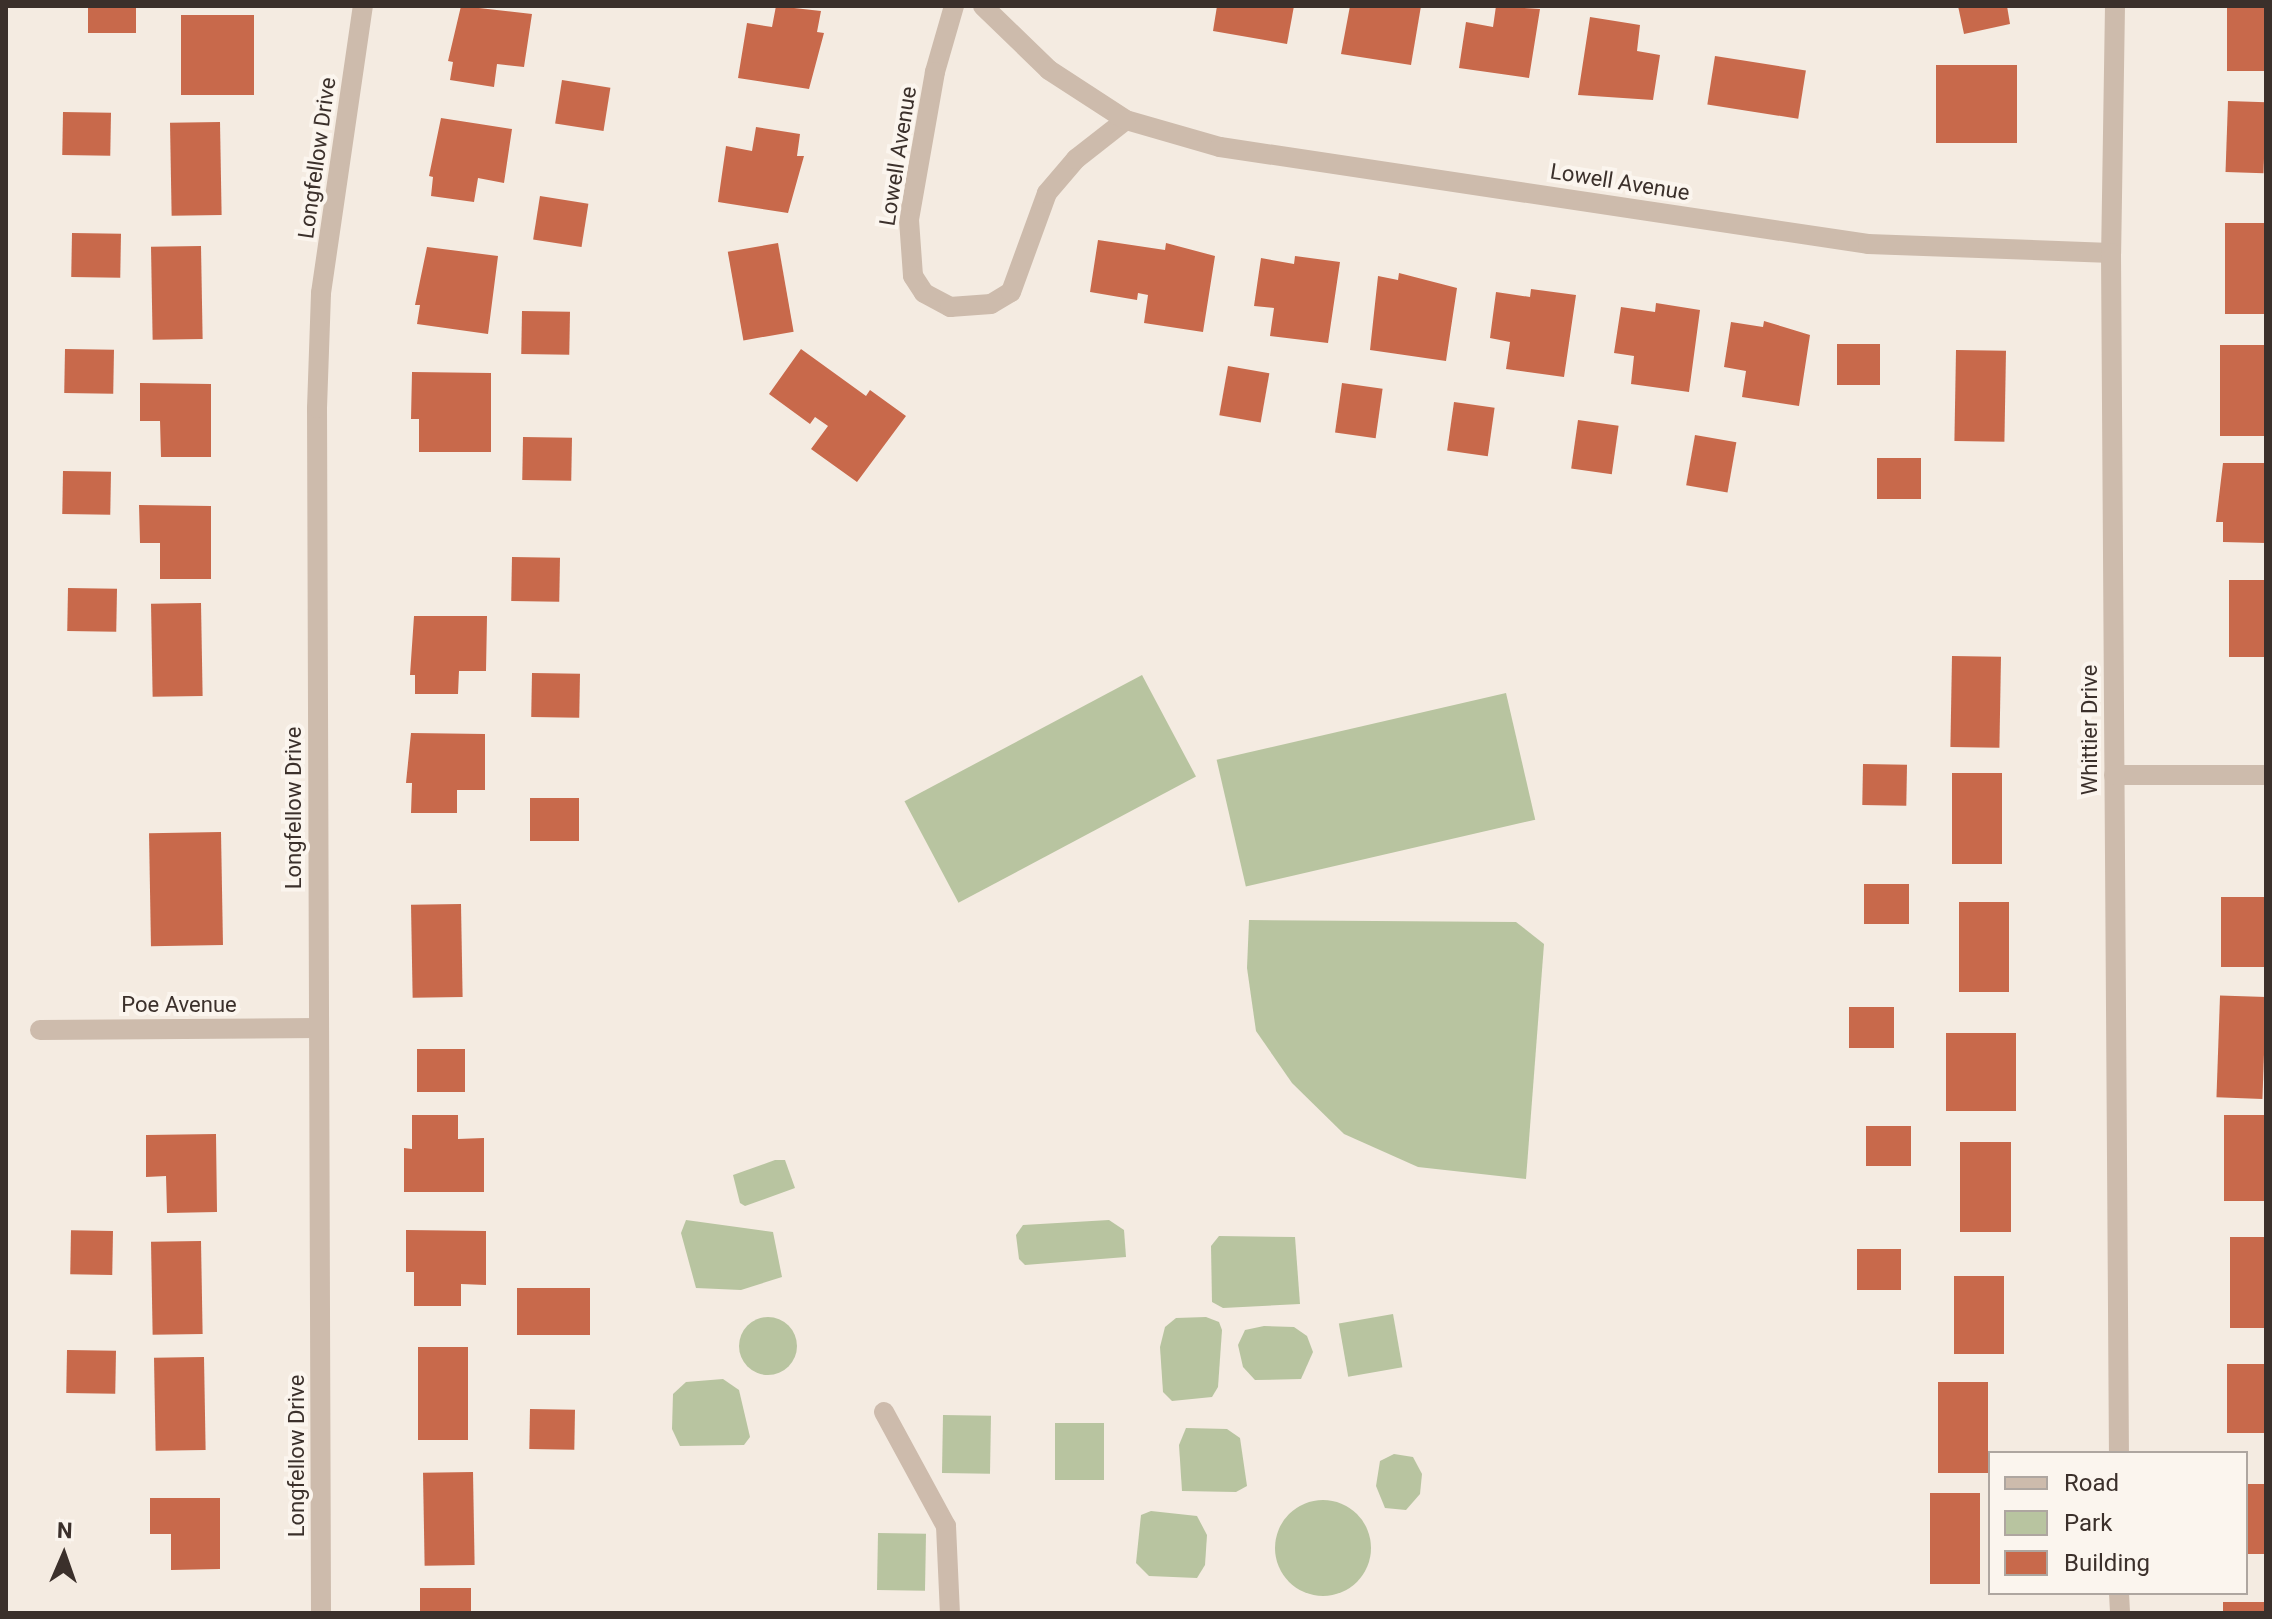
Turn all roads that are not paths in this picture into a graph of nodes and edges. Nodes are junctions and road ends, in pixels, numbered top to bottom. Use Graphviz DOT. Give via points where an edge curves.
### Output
graph roads {
  1 [pos="363,6"];
  2 [pos="954,6"];
  3 [pos="983,6"];
  4 [pos="2115,6"];
  5 [pos="1126,120"];
  6 [pos="2111,253"];
  7 [pos="2114,775"];
  8 [pos="2266,775"];
  9 [pos="319,1028"];
  10 [pos="40,1030"];
  11 [pos="884,1412"];
  12 [pos="2119,1451"];
  13 [pos="321,1613"];
  14 [pos="950,1613"];
  1 -- 9 [label="street, Longfellow Drive" via="321,293"];
  2 -- 5 [label="street, Lowell Avenue" via="935,72 909,220 913,276 924,293 950,307 969,308 991,304 1011,292 1047,193 1076,159"];
  3 -- 5 [label="street, Lowell Avenue" via="1049,70"];
  4 -- 6 [label="street, Whittier Drive"];
  5 -- 6 [label="street, Lowell Avenue" via="1220,147 1868,244"];
  6 -- 7 [label="street, Whittier Drive"];
  7 -- 8 [label="street"];
  7 -- 12 [label="street, Whittier Drive"];
  9 -- 10 [label="street, Poe Avenue"];
  9 -- 13 [label="street, Longfellow Drive"];
  11 -- 14 [label="street" via="946,1526"];
}
